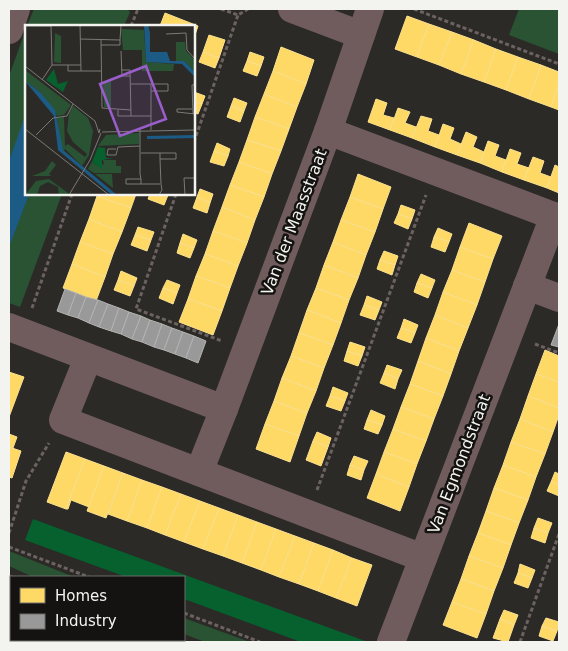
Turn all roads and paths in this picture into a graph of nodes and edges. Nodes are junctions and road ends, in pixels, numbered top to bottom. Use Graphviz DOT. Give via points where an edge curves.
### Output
graph roads {
  1 [pos="16,9"];
  2 [pos="138,9"];
  3 [pos="220,9"];
  4 [pos="248,9"];
  5 [pos="292,9"];
  6 [pos="370,9"];
  7 [pos="414,9"];
  8 [pos="238,15"];
  9 [pos="131,25"];
  10 [pos="9,30"];
  11 [pos="361,35"];
  12 [pos="559,64"];
  13 [pos="328,131"];
  14 [pos="195,139"];
  15 [pos="435,172"];
  16 [pos="72,195"];
  17 [pos="176,195"];
  18 [pos="556,217"];
  19 [pos="527,286"];
  20 [pos="559,298"];
  21 [pos="16,329"];
  22 [pos="245,350"];
  23 [pos="88,358"];
  24 [pos="224,409"];
  25 [pos="63,420"];
  26 [pos="199,472"];
  27 [pos="308,514"];
  28 [pos="9,533"];
  29 [pos="559,534"];
  30 [pos="9,547"];
  31 [pos="423,558"];
  32 [pos="86,576"];
  33 [pos="185,613"];
  34 [pos="260,642"];
  35 [pos="391,642"];
  36 [pos="520,642"];
  1 -- 10 [label="street"];
  2 -- 9 [label="path"];
  3 -- 8 [label="path"];
  4 -- 8 [label="path"];
  5 -- 11 [label="street"];
  6 -- 11 [label="street, Van der Maasstraat"];
  7 -- 12 [label="path"];
  8 -- 14 [label="path"];
  11 -- 13 [label="street, Van der Maasstraat"];
  13 -- 15 [label="street"];
  13 -- 22 [label="street, Van der Maasstraat"];
  15 -- 18 [label="street"];
  15 -- 27 [label="path"];
  16 -- 21 [label="path"];
  17 -- 22 [label="path" via="136,309"];
  18 -- 19 [label="street, Van Egmondstraat"];
  19 -- 20 [label="street"];
  19 -- 31 [label="street, Van Egmondstraat"];
  21 -- 23 [label="street"];
  22 -- 24 [label="street, Van der Maasstraat"];
  23 -- 24 [label="street"];
  23 -- 25 [label="street"];
  24 -- 26 [label="street, Van der Maasstraat"];
  25 -- 26 [label="street"];
  25 -- 28 [label="path" via="26,481"];
  26 -- 27 [label="street"];
  27 -- 31 [label="street"];
  29 -- 36 [label="path"];
  30 -- 32 [label="path"];
  31 -- 35 [label="street, Van Egmondstraat"];
  33 -- 34 [label="path"];
}
